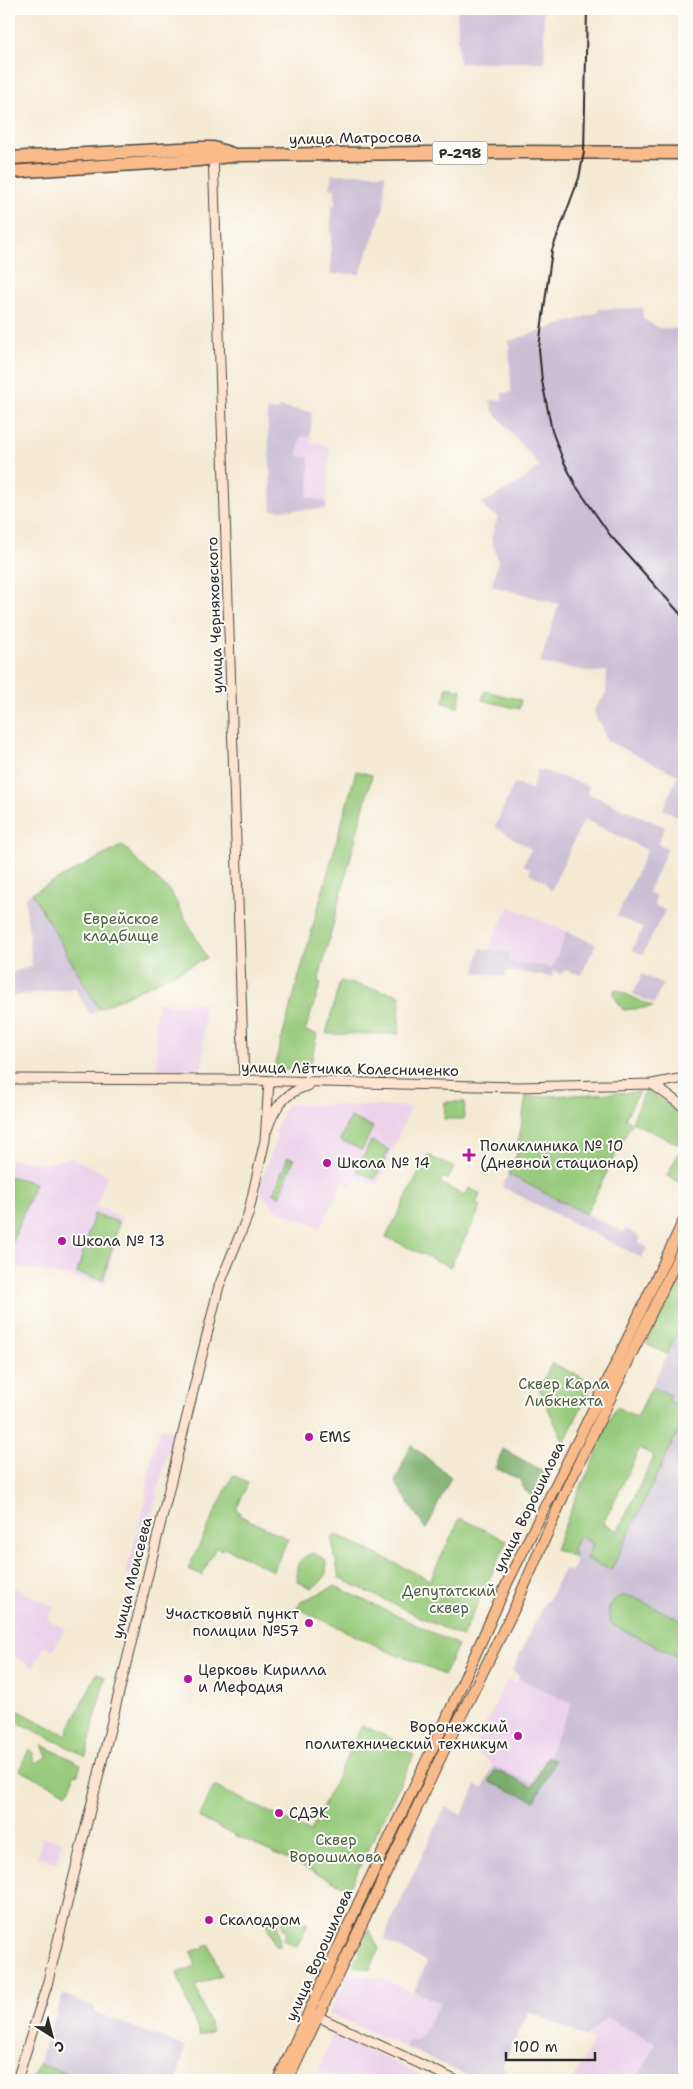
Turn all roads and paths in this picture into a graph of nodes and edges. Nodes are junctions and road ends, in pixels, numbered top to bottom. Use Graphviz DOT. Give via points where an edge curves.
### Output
graph roads {
  1 [pos="213,153"];
  2 [pos="684,153"];
  3 [pos="9,158"];
  4 [pos="9,172"];
  5 [pos="684,1078"];
  6 [pos="9,1079"];
  7 [pos="244,1080"];
  8 [pos="269,1082"];
  9 [pos="320,1083"];
  10 [pos="652,1084"];
  11 [pos="684,1107"];
  12 [pos="264,1140"];
  13 [pos="684,1220"];
  14 [pos="684,1245"];
  15 [pos="498,1604"];
  16 [pos="513,1611"];
  17 [pos="314,2015"];
  18 [pos="16,2080"];
  19 [pos="278,2080"];
  20 [pos="288,2080"];
  21 [pos="455,2080"];
  1 -- 2 [label="highway, улица Матросова / Р-298"];
  1 -- 3 [label="highway, улица Матросова / Р-298"];
  1 -- 4 [label="highway, улица Матросова / Р-298"];
  1 -- 7 [label="street, улица Черняховского"];
  5 -- 10 [label="street, улица Лётчика Колесниченко"];
  6 -- 7 [label="street, улица Лётчика Колесниченко"];
  7 -- 8 [label="street, улица Лётчика Колесниченко"];
  8 -- 9 [label="street, улица Лётчика Колесниченко"];
  8 -- 12 [label="street, улица Моисеева"];
  9 -- 10 [label="street, улица Лётчика Колесниченко" via="517,1087"];
  9 -- 12 [label="street" via="294,1090 286,1096 274,1112"];
  10 -- 11 [label="street"];
  12 -- 18 [label="street, улица Моисеева" via="244,1226 219,1286 47,1985"];
  13 -- 15 [label="main road, улица Ворошилова"];
  14 -- 16 [label="main road, улица Ворошилова" via="565,1492"];
  15 -- 16 [label="main road"];
  15 -- 17 [label="main road, улица Ворошилова" via="359,1902"];
  16 -- 17 [label="main road, улица Ворошилова"];
  17 -- 19 [label="main road, улица Ворошилова"];
  17 -- 20 [label="main road, улица Ворошилова"];
  17 -- 21 [label="street"];
}
